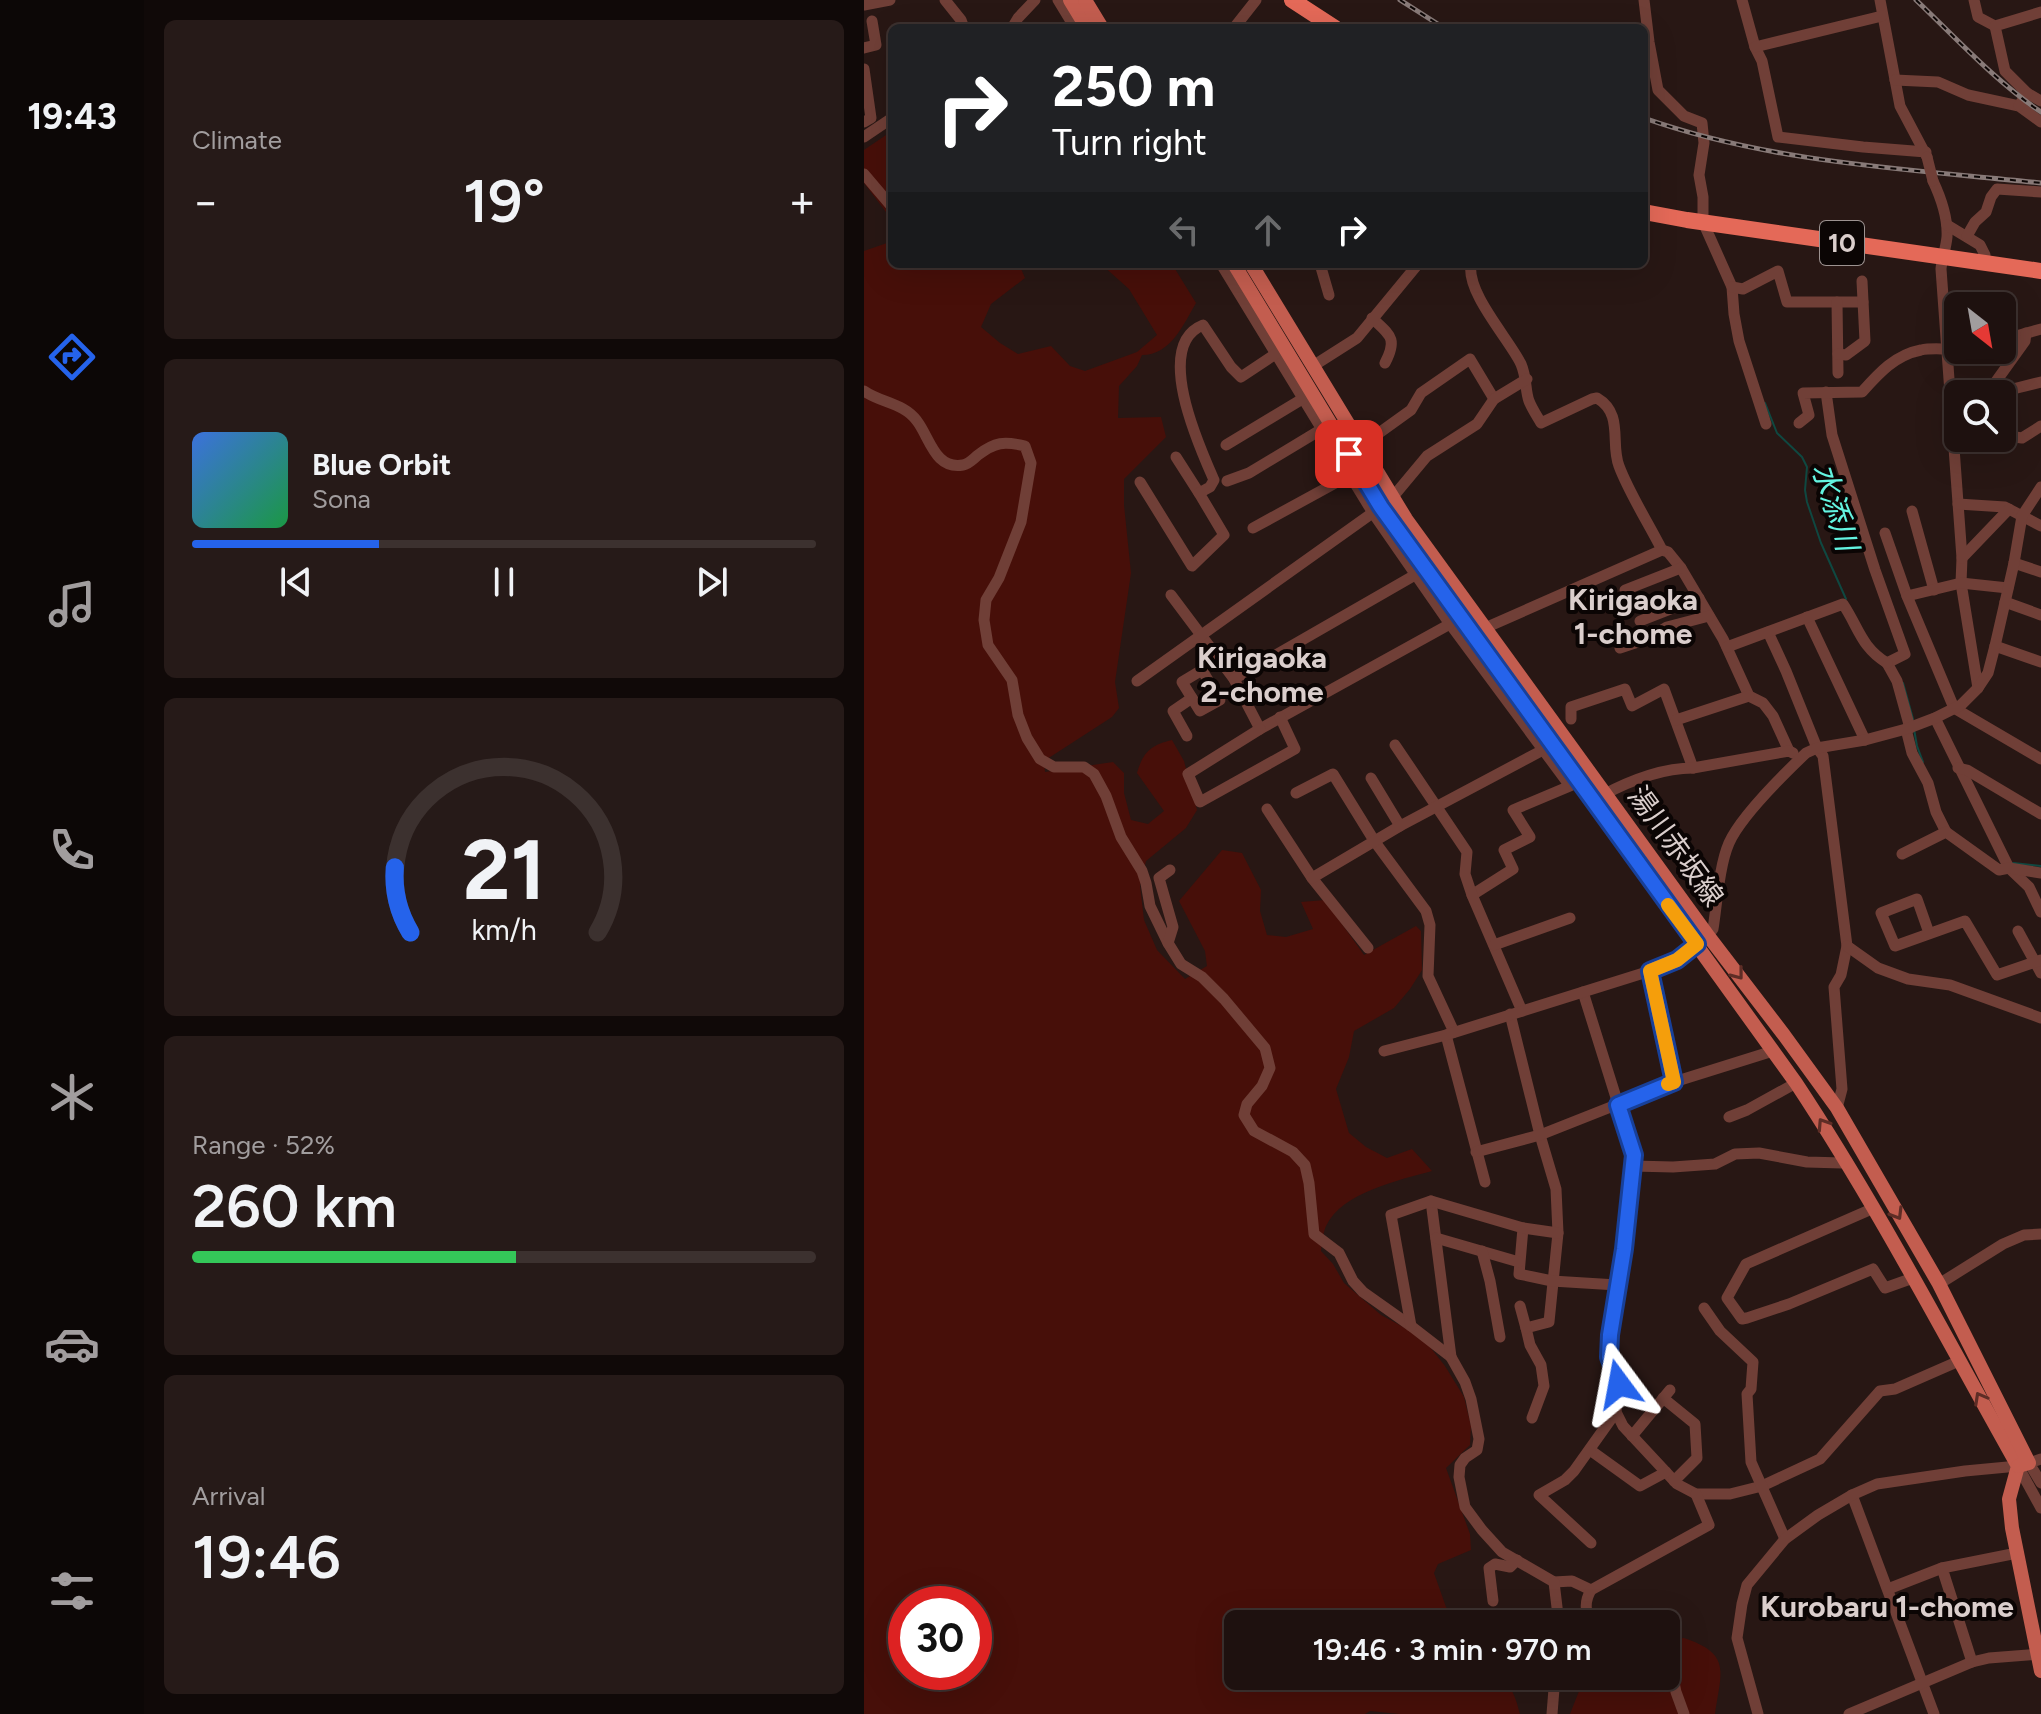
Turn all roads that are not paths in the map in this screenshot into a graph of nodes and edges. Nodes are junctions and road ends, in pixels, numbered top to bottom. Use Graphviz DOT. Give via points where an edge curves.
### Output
graph roads {
  1 [pos="890,0"];
  2 [pos="945,0"];
  3 [pos="1035,0"];
  4 [pos="1058,0"];
  5 [pos="1070,0"];
  6 [pos="1085,0"];
  7 [pos="1256,0"];
  8 [pos="1277,0"];
  9 [pos="1292,0"];
  10 [pos="1644,0"];
  11 [pos="1742,0"];
  12 [pos="1880,0"];
  13 [pos="1974,0"];
  14 [pos="877,1"];
  15 [pos="864,5"];
  16 [pos="2041,12"];
  17 [pos="1882,16"];
  18 [pos="872,21"];
  19 [pos="962,24"];
  20 [pos="1014,24"];
  21 [pos="1074,24"];
  22 [pos="1075,24"];
  23 [pos="1100,24"];
  24 [pos="1237,24"];
  25 [pos="1314,24"];
  26 [pos="1329,24"];
  27 [pos="1647,24"];
  28 [pos="1995,26"];
  29 [pos="1648,34"];
  30 [pos="1755,47"];
  31 [pos="864,48"];
  32 [pos="864,69"];
  33 [pos="1895,80"];
  34 [pos="2027,93"];
  35 [pos="2041,101"];
  36 [pos="867,105"];
  37 [pos="2019,106"];
  38 [pos="888,121"];
  39 [pos="864,122"];
  40 [pos="2041,122"];
  41 [pos="864,137"];
  42 [pos="1926,154"];
  43 [pos="864,174"];
  44 [pos="2041,192"];
  45 [pos="888,202"];
  46 [pos="1648,205"];
  47 [pos="1648,212"];
  48 [pos="1702,218"];
  49 [pos="1947,225"];
  50 [pos="1967,236"];
  51 [pos="1944,253"];
  52 [pos="1985,255"];
  53 [pos="2041,262"];
  54 [pos="1224,268"];
  55 [pos="1237,268"];
  56 [pos="1253,268"];
  57 [pos="1321,268"];
  58 [pos="1415,268"];
  59 [pos="1470,268"];
  60 [pos="2041,271"];
  61 [pos="1862,281"];
  62 [pos="1732,287"];
  63 [pos="1329,295"];
  64 [pos="1837,302"];
  65 [pos="1863,302"];
  66 [pos="1944,304"];
  67 [pos="1372,318"];
  68 [pos="2041,329"];
  69 [pos="2026,333"];
  70 [pos="2016,336"];
  71 [pos="1286,346"];
  72 [pos="1944,351"];
  73 [pos="1838,354"];
  74 [pos="1385,363"];
  75 [pos="1313,366"];
  76 [pos="1838,373"];
  77 [pos="1527,379"];
  78 [pos="1997,380"];
  79 [pos="2041,382"];
  80 [pos="2016,388"];
  81 [pos="864,391"];
  82 [pos="1826,392"];
  83 [pos="1304,398"];
  84 [pos="1494,399"];
  85 [pos="1799,423"];
  86 [pos="1766,424"];
  87 [pos="2041,426"];
  88 [pos="1322,429"];
  89 [pos="2016,437"];
  90 [pos="1226,445"];
  91 [pos="1361,446"];
  92 [pos="1956,452"];
  93 [pos="1176,457"];
  94 [pos="1350,475"];
  95 [pos="1227,481"];
  96 [pos="1140,482"];
  97 [pos="2041,487"];
  98 [pos="1199,493"];
  99 [pos="1958,504"];
  100 [pos="1382,506"];
  101 [pos="2009,509"];
  102 [pos="1912,511"];
  103 [pos="2022,516"];
  104 [pos="2041,526"];
  105 [pos="1253,528"];
  106 [pos="1885,533"];
  107 [pos="1662,550"];
  108 [pos="1962,558"];
  109 [pos="2014,563"];
  110 [pos="1681,568"];
  111 [pos="2041,572"];
  112 [pos="1415,575"];
  113 [pos="1961,583"];
  114 [pos="2008,588"];
  115 [pos="1625,590"];
  116 [pos="1934,590"];
  117 [pos="1171,595"];
  118 [pos="1907,596"];
  119 [pos="1699,598"];
  120 [pos="2005,602"];
  121 [pos="2041,615"];
  122 [pos="1709,616"];
  123 [pos="1807,617"];
  124 [pos="1640,621"];
  125 [pos="1450,624"];
  126 [pos="1485,628"];
  127 [pos="1768,632"];
  128 [pos="1199,635"];
  129 [pos="1995,646"];
  130 [pos="1727,647"];
  131 [pos="1620,648"];
  132 [pos="1218,659"];
  133 [pos="2041,662"];
  134 [pos="1887,663"];
  135 [pos="1202,670"];
  136 [pos="1234,679"];
  137 [pos="1137,681"];
  138 [pos="1978,688"];
  139 [pos="1749,696"];
  140 [pos="1192,698"];
  141 [pos="1954,708"];
  142 [pos="1280,717"];
  143 [pos="1935,718"];
  144 [pos="1571,719"];
  145 [pos="1676,720"];
  146 [pos="1908,728"];
  147 [pos="1260,729"];
  148 [pos="1187,736"];
  149 [pos="1865,740"];
  150 [pos="1395,745"];
  151 [pos="1817,748"];
  152 [pos="1543,750"];
  153 [pos="1794,755"];
  154 [pos="2041,759"];
  155 [pos="1693,768"];
  156 [pos="1958,768"];
  157 [pos="1371,778"];
  158 [pos="1296,793"];
  159 [pos="1599,797"];
  160 [pos="1436,807"];
  161 [pos="1267,809"];
  162 [pos="2041,814"];
  163 [pos="1400,826"];
  164 [pos="1946,832"];
  165 [pos="1375,842"];
  166 [pos="1902,854"];
  167 [pos="2009,868"];
  168 [pos="1170,870"];
  169 [pos="2041,873"];
  170 [pos="1312,878"];
  171 [pos="1472,895"];
  172 [pos="2041,912"];
  173 [pos="1570,918"];
  174 [pos="2018,931"];
  175 [pos="1929,933"];
  176 [pos="1703,940"];
  177 [pos="1168,943"];
  178 [pos="1494,945"];
  179 [pos="1847,946"];
  180 [pos="1368,948"];
  181 [pos="2039,965"];
  182 [pos="1650,971"];
  183 [pos="1583,992"];
  184 [pos="1516,1013"];
  185 [pos="2041,1018"];
  186 [pos="1450,1033"];
  187 [pos="1384,1051"];
  188 [pos="1773,1051"];
  189 [pos="1674,1082"];
  190 [pos="1796,1083"];
  191 [pos="1618,1105"];
  192 [pos="1837,1108"];
  193 [pos="1729,1117"];
  194 [pos="1540,1135"];
  195 [pos="1476,1152"];
  196 [pos="1847,1161"];
  197 [pos="1633,1166"];
  198 [pos="1485,1182"];
  199 [pos="1431,1201"];
  200 [pos="1874,1208"];
  201 [pos="1523,1228"];
  202 [pos="1558,1233"];
  203 [pos="2041,1234"];
  204 [pos="1436,1238"];
  205 [pos="1482,1251"];
  206 [pos="1519,1262"];
  207 [pos="1913,1278"];
  208 [pos="1552,1281"];
  209 [pos="1939,1284"];
  210 [pos="1617,1285"];
  211 [pos="1520,1306"];
  212 [pos="1704,1308"];
  213 [pos="1411,1326"];
  214 [pos="1526,1328"];
  215 [pos="1500,1337"];
  216 [pos="1451,1357"];
  217 [pos="1959,1361"];
  218 [pos="1616,1412"];
  219 [pos="1532,1418"];
  220 [pos="1632,1436"];
  221 [pos="1590,1450"];
  222 [pos="2030,1463"];
  223 [pos="1670,1477"];
  224 [pos="2041,1483"];
  225 [pos="1762,1486"];
  226 [pos="1696,1494"];
  227 [pos="1852,1495"];
  228 [pos="2041,1508"];
  229 [pos="1785,1539"];
  230 [pos="1591,1543"];
  231 [pos="2017,1553"];
  232 [pos="1517,1560"];
  233 [pos="1942,1568"];
  234 [pos="1554,1582"];
  235 [pos="1888,1589"];
  236 [pos="1591,1590"];
  237 [pos="1493,1601"];
  238 [pos="1557,1610"];
  239 [pos="1586,1610"];
  240 [pos="2040,1660"];
  241 [pos="1972,1662"];
  242 [pos="1923,1682"];
  243 [pos="1554,1690"];
  244 [pos="1676,1690"];
  245 [pos="1878,1709"];
  246 [pos="1552,1714"];
  247 [pos="1684,1714"];
  248 [pos="1758,1714"];
  249 [pos="1849,1714"];
  250 [pos="1934,1714"];
  1 -- 14 [label="street"];
  2 -- 19 [label="street"];
  3 -- 20 [label="street"];
  4 -- 21 [label="street"];
  5 -- 22 [label="main road"];
  6 -- 23 [label="main road"];
  7 -- 24 [label="street"];
  8 -- 25 [label="highway"];
  9 -- 26 [label="highway"];
  10 -- 27 [label="street"];
  11 -- 30 [label="street"];
  12 -- 17 [label="street"];
  13 -- 28 [label="street" via="1978,17"];
  14 -- 15 [label="street"];
  16 -- 28 [label="street"];
  17 -- 30 [label="street"];
  17 -- 33 [label="street"];
  18 -- 31 [label="street" via="876,45"];
  28 -- 34 [label="street" via="2005,71"];
  29 -- 48 [label="street" via="1658,90 1684,116 1702,123"];
  30 -- 42 [label="street" via="1778,137"];
  32 -- 36 [label="street"];
  33 -- 37 [label="street" via="1938,82"];
  33 -- 42 [label="street" via="1900,106"];
  34 -- 35 [label="street"];
  34 -- 37 [label="street"];
  36 -- 39 [label="street" via="871,118"];
  37 -- 40 [label="street"];
  38 -- 41 [label="street"];
  42 -- 49 [label="street, bridge"];
  43 -- 45 [label="street"];
  44 -- 50 [label="street" via="1997,189"];
  46 -- 48 [label="highway, 10"];
  47 -- 48 [label="highway, 10"];
  48 -- 51 [label="highway, 10"];
  48 -- 62 [label="street"];
  49 -- 50 [label="street"];
  49 -- 51 [label="street"];
  50 -- 52 [label="street"];
  51 -- 52 [label="highway, 10"];
  51 -- 60 [label="highway, 10"];
  51 -- 66 [label="street"];
  52 -- 53 [label="highway, 10"];
  54 -- 71 [label="street"];
  55 -- 71 [label="main road, 湯川赤坂線"];
  56 -- 71 [label="main road, 湯川赤坂線"];
  57 -- 63 [label="street"];
  58 -- 67 [label="street"];
  59 -- 77 [label="street" via="1489,315"];
  61 -- 65 [label="street"];
  62 -- 64 [label="street" via="1743,289 1778,271 1787,302"];
  62 -- 86 [label="street" via="1739,341"];
  64 -- 65 [label="street"];
  64 -- 73 [label="street"];
  65 -- 73 [label="street" via="1865,341 1846,355"];
  67 -- 74 [label="street" via="1390,336 1392,349"];
  67 -- 75 [label="street" via="1357,338"];
  68 -- 69 [label="street"];
  69 -- 70 [label="street"];
  69 -- 78 [label="street"];
  71 -- 75 [label="main road, 湯川赤坂線"];
  71 -- 83 [label="street"];
  71 -- 98 [label="street" via="1241,377 1203,325 1193,329 1181,349 1180,374 1190,416 1214,480"];
  71 -- 100 [label="main road, 湯川赤坂線"];
  72 -- 82 [label="street" via="1921,350 1897,359 1862,392"];
  73 -- 76 [label="street"];
  75 -- 91 [label="main road, 湯川赤坂線"];
  77 -- 84 [label="street"];
  77 -- 107 [label="street" via="1528,399 1541,423 1592,399 1605,403 1616,424 1618,463"];
  79 -- 80 [label="street"];
  81 -- 177 [label="street" via="904,408 917,420 937,457 951,465 966,465 989,447 1007,442 1025,446 1031,463 1021,522 986,600 988,645 1012,680 1018,715 1040,759 1054,767 1084,767 1094,774 1142,871 1150,906"];
  82 -- 85 [label="street" via="1803,393 1809,415"];
  82 -- 134 [label="street" via="1832,435 1905,654"];
  83 -- 88 [label="street"];
  83 -- 90 [label="street"];
  84 -- 91 [label="street" via="1470,359"];
  84 -- 100 [label="street" via="1477,424 1427,456"];
  87 -- 89 [label="street"];
  88 -- 94 [label="street"];
  88 -- 95 [label="street"];
  91 -- 100 [label="main road, 湯川赤坂線"];
  92 -- 99 [label="street"];
  93 -- 98 [label="street"];
  94 -- 100 [label="street"];
  94 -- 105 [label="street"];
  96 -- 98 [label="street" via="1192,566 1224,535"];
  97 -- 103 [label="street"];
  99 -- 101 [label="street"];
  99 -- 108 [label="street"];
  100 -- 112 [label="street"];
  100 -- 126 [label="main road, 湯川赤坂線"];
  100 -- 128 [label="street"];
  100 -- 159 [label="main road, 湯川赤坂線"];
  101 -- 103 [label="street"];
  101 -- 108 [label="street"];
  102 -- 116 [label="street"];
  103 -- 104 [label="street"];
  103 -- 109 [label="street"];
  106 -- 118 [label="street"];
  107 -- 110 [label="street"];
  107 -- 126 [label="street"];
  108 -- 113 [label="street"];
  109 -- 111 [label="street"];
  109 -- 114 [label="street"];
  110 -- 115 [label="street"];
  110 -- 119 [label="street"];
  112 -- 125 [label="street"];
  112 -- 136 [label="street"];
  113 -- 114 [label="street"];
  113 -- 116 [label="street"];
  113 -- 138 [label="street"];
  114 -- 120 [label="street"];
  116 -- 118 [label="street"];
  117 -- 128 [label="street"];
  118 -- 141 [label="street"];
  119 -- 122 [label="street"];
  119 -- 124 [label="street"];
  120 -- 121 [label="street"];
  120 -- 129 [label="street"];
  122 -- 130 [label="street"];
  122 -- 131 [label="street"];
  123 -- 127 [label="street"];
  123 -- 134 [label="street" via="1843,604 1861,638"];
  123 -- 149 [label="street"];
  125 -- 142 [label="street"];
  125 -- 152 [label="street"];
  126 -- 159 [label="main road, 湯川赤坂線"];
  127 -- 130 [label="street"];
  127 -- 151 [label="street"];
  128 -- 132 [label="street"];
  128 -- 137 [label="street"];
  129 -- 133 [label="street"];
  129 -- 138 [label="street"];
  130 -- 139 [label="street"];
  132 -- 135 [label="street"];
  132 -- 136 [label="street"];
  134 -- 146 [label="street"];
  135 -- 140 [label="street" via="1182,682"];
  135 -- 140 [label="street" via="1220,700 1200,711"];
  136 -- 147 [label="street"];
  138 -- 141 [label="street"];
  139 -- 145 [label="street"];
  139 -- 153 [label="street" via="1768,709"];
  140 -- 148 [label="street" via="1173,711"];
  141 -- 143 [label="street"];
  141 -- 154 [label="street"];
  142 -- 147 [label="street"];
  142 -- 147 [label="street" via="1295,749 1200,802 1188,774"];
  143 -- 146 [label="street"];
  143 -- 156 [label="street"];
  144 -- 145 [label="street" via="1571,707 1625,689 1632,706 1664,689"];
  145 -- 155 [label="street"];
  146 -- 149 [label="street"];
  146 -- 164 [label="street" via="1912,753"];
  149 -- 151 [label="street"];
  150 -- 160 [label="street"];
  151 -- 153 [label="street"];
  151 -- 179 [label="street" via="1823,756"];
  152 -- 160 [label="street"];
  152 -- 171 [label="street" via="1570,786 1513,810 1530,837 1504,850 1513,869"];
  153 -- 155 [label="street"];
  153 -- 176 [label="street" via="1729,844 1713,929"];
  155 -- 159 [label="street" via="1632,781"];
  156 -- 162 [label="street"];
  156 -- 167 [label="street"];
  157 -- 163 [label="street"];
  158 -- 165 [label="street" via="1333,774"];
  159 -- 176 [label="main road, 湯川赤坂線"];
  160 -- 163 [label="street"];
  160 -- 171 [label="street" via="1467,852 1465,874"];
  161 -- 170 [label="street"];
  163 -- 165 [label="street"];
  164 -- 166 [label="street"];
  164 -- 167 [label="street" via="1999,870"];
  165 -- 170 [label="street"];
  165 -- 186 [label="street" via="1426,911 1428,976"];
  167 -- 169 [label="street"];
  167 -- 172 [label="street" via="2029,887"];
  168 -- 177 [label="street" via="1159,878 1173,927"];
  170 -- 180 [label="street"];
  171 -- 178 [label="street"];
  173 -- 178 [label="street"];
  174 -- 181 [label="street"];
  175 -- 175 [label="street" via="1917,899 1881,913 1895,946"];
  175 -- 181 [label="street" via="1965,921 1997,975"];
  176 -- 182 [label="street" via="1677,960"];
  176 -- 188 [label="main road, 湯川赤坂線"];
  176 -- 192 [label="main road, 湯川赤坂線, one-way" via="1784,1035"];
  177 -- 213 [label="street" via="1181,964 1202,977 1265,1048 1270,1068 1244,1115 1254,1131 1293,1152 1305,1165 1314,1234 1339,1253 1363,1292"];
  178 -- 184 [label="street"];
  179 -- 185 [label="street" via="1878,968 1950,985"];
  179 -- 192 [label="street" via="1834,987 1842,1089"];
  182 -- 183 [label="street"];
  182 -- 189 [label="street"];
  183 -- 184 [label="street"];
  183 -- 191 [label="street"];
  184 -- 186 [label="street"];
  184 -- 194 [label="street"];
  186 -- 187 [label="street"];
  186 -- 195 [label="street"];
  188 -- 189 [label="street"];
  188 -- 190 [label="main road, 湯川赤坂線"];
  189 -- 191 [label="street"];
  190 -- 193 [label="street"];
  196 -- 190 [label="main road, 湯川赤坂線, one-way"];
  191 -- 194 [label="street"];
  191 -- 197 [label="street"];
  192 -- 209 [label="main road, 湯川赤坂線, one-way"];
  194 -- 195 [label="street"];
  194 -- 202 [label="street" via="1556,1189"];
  195 -- 198 [label="street"];
  196 -- 197 [label="street" via="1826,1164 1759,1153 1735,1154 1715,1164"];
  196 -- 200 [label="main road, 湯川赤坂線"];
  197 -- 210 [label="street"];
  199 -- 201 [label="street"];
  199 -- 204 [label="street"];
  199 -- 213 [label="street" via="1391,1215"];
  200 -- 207 [label="main road, 湯川赤坂線"];
  200 -- 207 [label="street" via="1746,1264 1727,1298 1742,1319 1873,1269 1885,1288"];
  201 -- 202 [label="street"];
  201 -- 206 [label="street"];
  202 -- 208 [label="street"];
  203 -- 209 [label="street" via="2003,1244"];
  204 -- 205 [label="street"];
  204 -- 216 [label="street"];
  205 -- 206 [label="street"];
  205 -- 215 [label="street"];
  206 -- 208 [label="street" via="1519,1274"];
  207 -- 217 [label="main road, 湯川赤坂線"];
  208 -- 210 [label="street"];
  208 -- 214 [label="street" via="1549,1322"];
  209 -- 222 [label="main road, 湯川赤坂線"];
  210 -- 218 [label="street" via="1609,1357 1619,1384"];
  211 -- 214 [label="street"];
  212 -- 225 [label="street" via="1753,1362 1747,1394 1751,1462"];
  213 -- 216 [label="street"];
  214 -- 219 [label="street" via="1544,1386"];
  216 -- 232 [label="street" via="1471,1399 1479,1439 1477,1450 1460,1465 1465,1507 1502,1552"];
  222 -- 217 [label="main road, 湯川赤坂線, one-way"];
  217 -- 225 [label="street" via="1880,1391 1820,1459"];
  218 -- 220 [label="street"];
  218 -- 221 [label="street"];
  220 -- 223 [label="street"];
  220 -- 223 [label="street" via="1666,1394 1695,1424 1697,1458"];
  221 -- 223 [label="street" via="1640,1486"];
  221 -- 230 [label="street" via="1565,1480 1539,1495"];
  222 -- 224 [label="street"];
  222 -- 227 [label="street" via="1877,1484"];
  222 -- 228 [label="street"];
  222 -- 231 [label="main road" via="2009,1499"];
  223 -- 226 [label="street"];
  225 -- 226 [label="street" via="1730,1494"];
  225 -- 229 [label="street"];
  226 -- 236 [label="street" via="1709,1525"];
  227 -- 229 [label="street"];
  227 -- 235 [label="street"];
  229 -- 248 [label="street" via="1747,1585 1737,1638"];
  231 -- 233 [label="street"];
  231 -- 240 [label="main road"];
  232 -- 234 [label="street"];
  232 -- 237 [label="street" via="1510,1567 1489,1568"];
  233 -- 235 [label="street"];
  233 -- 241 [label="street"];
  234 -- 236 [label="street" via="1572,1581"];
  234 -- 238 [label="street"];
  235 -- 242 [label="street"];
  236 -- 239 [label="street"];
  240 -- 241 [label="street"];
  241 -- 242 [label="street"];
  242 -- 245 [label="street"];
  242 -- 250 [label="street"];
  243 -- 246 [label="street"];
  244 -- 247 [label="street"];
  245 -- 249 [label="street"];
}
